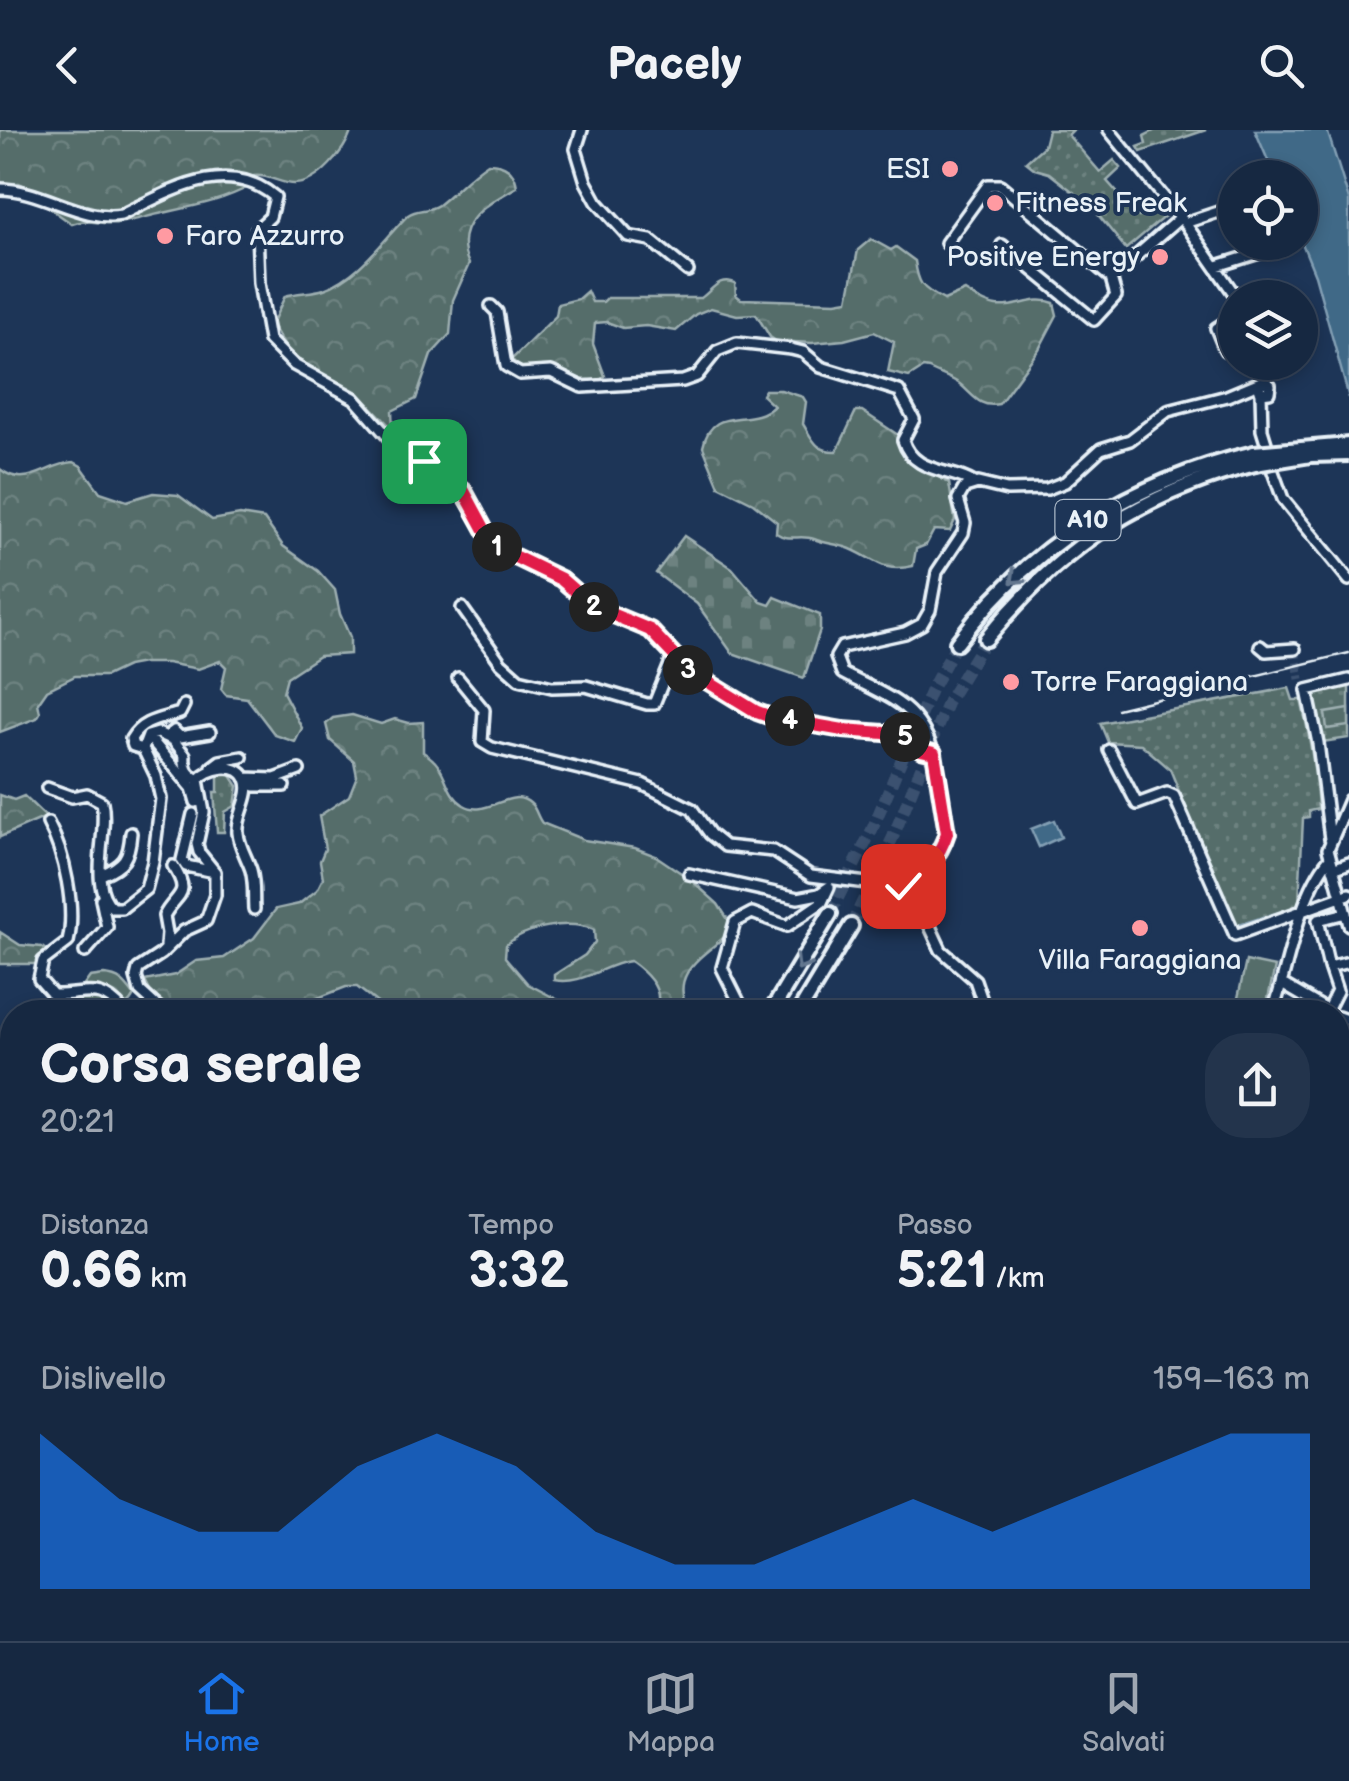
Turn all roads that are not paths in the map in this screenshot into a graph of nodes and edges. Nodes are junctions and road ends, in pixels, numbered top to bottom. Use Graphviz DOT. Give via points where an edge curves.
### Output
graph roads {
  1 [pos="571,130"];
  2 [pos="582,130"];
  3 [pos="1110,130"];
  4 [pos="576,148"];
  5 [pos="0,190"];
  6 [pos="1218,210"];
  7 [pos="1183,220"];
  8 [pos="946,243"];
  9 [pos="1002,244"];
  10 [pos="1236,260"];
  11 [pos="1217,266"];
  12 [pos="688,272"];
  13 [pos="1112,278"];
  14 [pos="1226,280"];
  15 [pos="492,306"];
  16 [pos="1261,380"];
  17 [pos="1262,388"];
  18 [pos="1266,441"];
  19 [pos="1349,445"];
  20 [pos="1349,454"];
  21 [pos="1254,458"];
  22 [pos="1271,466"];
  23 [pos="974,483"];
  24 [pos="1349,580"];
  25 [pos="462,608"];
  26 [pos="986,639"];
  27 [pos="957,643"];
  28 [pos="1260,646"];
  29 [pos="1295,650"];
  30 [pos="674,657"];
  31 [pos="458,678"];
  32 [pos="1300,679"];
  33 [pos="1349,680"];
  34 [pos="1306,690"];
  35 [pos="184,705"];
  36 [pos="210,732"];
  37 [pos="148,736"];
  38 [pos="173,740"];
  39 [pos="143,749"];
  40 [pos="1110,750"];
  41 [pos="934,753"];
  42 [pos="242,757"];
  43 [pos="299,770"];
  44 [pos="208,771"];
  45 [pos="246,778"];
  46 [pos="198,780"];
  47 [pos="284,786"];
  48 [pos="47,788"];
  49 [pos="1349,800"];
  50 [pos="196,802"];
  51 [pos="193,814"];
  52 [pos="48,823"];
  53 [pos="130,833"];
  54 [pos="1330,839"];
  55 [pos="100,858"];
  56 [pos="1349,863"];
  57 [pos="1331,864"];
  58 [pos="173,866"];
  59 [pos="214,872"];
  60 [pos="689,874"];
  61 [pos="101,876"];
  62 [pos="830,883"];
  63 [pos="1345,895"];
  64 [pos="209,900"];
  65 [pos="920,905"];
  66 [pos="254,910"];
  67 [pos="1300,912"];
  68 [pos="1346,913"];
  69 [pos="830,914"];
  70 [pos="1349,925"];
  71 [pos="198,926"];
  72 [pos="851,926"];
  73 [pos="165,949"];
  74 [pos="84,952"];
  75 [pos="1349,962"];
  76 [pos="1330,967"];
  77 [pos="1282,984"];
  78 [pos="113,1000"];
  79 [pos="150,1000"];
  80 [pos="738,1000"];
  81 [pos="778,1000"];
  82 [pos="806,1000"];
  83 [pos="982,1000"];
  84 [pos="1276,1000"];
  85 [pos="1309,1000"];
  86 [pos="1334,1000"];
  1 -- 4 [label="street"];
  2 -- 4 [label="street"];
  3 -- 7 [label="street"];
  4 -- 12 [label="street" via="586,182 610,218 628,236 658,245"];
  5 -- 30 [label="street" via="32,192 63,207 115,216 209,178 264,186 275,208 257,229 258,283 269,340 280,354 354,398 404,454 456,483 501,550 561,579 592,606 650,630"];
  6 -- 7 [label="street"];
  7 -- 11 [label="street"];
  7 -- 13 [label="street"];
  8 -- 13 [label="street" via="971,206 992,184 1000,185"];
  9 -- 13 [label="street" via="1094,320 1116,296"];
  10 -- 11 [label="street"];
  11 -- 14 [label="street"];
  15 -- 23 [label="street" via="506,366 520,374 551,372 582,387 683,381 737,343 803,352 822,367 899,391 914,419 903,440 906,450 925,466"];
  16 -- 17 [label="street"];
  17 -- 18 [label="street"];
  17 -- 23 [label="street" via="1168,411 1047,489"];
  19 -- 21 [label="highway, A10, bridge"];
  20 -- 21 [label="highway, A10, bridge"];
  21 -- 26 [label="highway, A10" via="1118,518 1044,574"];
  21 -- 27 [label="highway, A10, one-way" via="1172,477 1086,521 1006,588"];
  22 -- 24 [label="street" via="1283,500"];
  23 -- 41 [label="street" via="959,495 963,533 938,572 922,624 852,643 836,657 842,673 914,716"];
  25 -- 30 [label="street" via="501,663 535,685 586,686 654,704"];
  28 -- 29 [label="street"];
  30 -- 41 [label="street" via="774,718 898,734"];
  31 -- 62 [label="street" via="484,710 482,742 492,748 642,784 692,809 725,846 773,851"];
  32 -- 34 [label="street"];
  33 -- 34 [label="street"];
  34 -- 54 [label="street"];
  35 -- 39 [label="street" via="180,713 136,731 132,746"];
  36 -- 38 [label="street" via="180,737 174,731"];
  37 -- 38 [label="street"];
  37 -- 39 [label="street"];
  37 -- 50 [label="street"];
  38 -- 46 [label="street" via="189,776"];
  39 -- 61 [label="street" via="161,799 146,889 113,908 102,894"];
  40 -- 67 [label="street" via="1137,804 1174,796 1235,935"];
  41 -- 62 [label="street" via="947,833 913,884"];
  42 -- 44 [label="street"];
  43 -- 45 [label="street" via="275,780"];
  44 -- 45 [label="street" via="229,769"];
  44 -- 46 [label="street"];
  45 -- 47 [label="street" via="256,786"];
  45 -- 66 [label="street" via="237,830 252,873"];
  46 -- 59 [label="street" via="204,812 199,852"];
  48 -- 55 [label="street" via="102,802"];
  49 -- 54 [label="street"];
  51 -- 59 [label="street" via="182,860"];
  52 -- 78 [label="street" via="64,870 71,930 68,942 43,961 39,978 53,995 80,991"];
  53 -- 61 [label="street" via="124,864"];
  54 -- 57 [label="street"];
  55 -- 61 [label="street"];
  55 -- 74 [label="street" via="94,860 107,928"];
  56 -- 57 [label="street"];
  57 -- 63 [label="street"];
  57 -- 67 [label="street" via="1318,873"];
  58 -- 73 [label="street" via="182,888 164,916"];
  59 -- 71 [label="street" via="213,908"];
  60 -- 62 [label="street" via="798,898 819,894"];
  62 -- 80 [label="street" via="822,902 787,926 752,914 736,922 722,968"];
  63 -- 67 [label="street"];
  63 -- 68 [label="street"];
  64 -- 71 [label="street"];
  65 -- 83 [label="street" via="941,950 976,980"];
  67 -- 77 [label="street"];
  68 -- 70 [label="street"];
  68 -- 76 [label="street" via="1318,920"];
  69 -- 81 [label="highway, one-way"];
  71 -- 73 [label="street"];
  72 -- 82 [label="highway"];
  73 -- 79 [label="street" via="138,969 140,991"];
  75 -- 76 [label="street"];
  76 -- 86 [label="street"];
  77 -- 84 [label="street"];
  77 -- 85 [label="street"];
}
